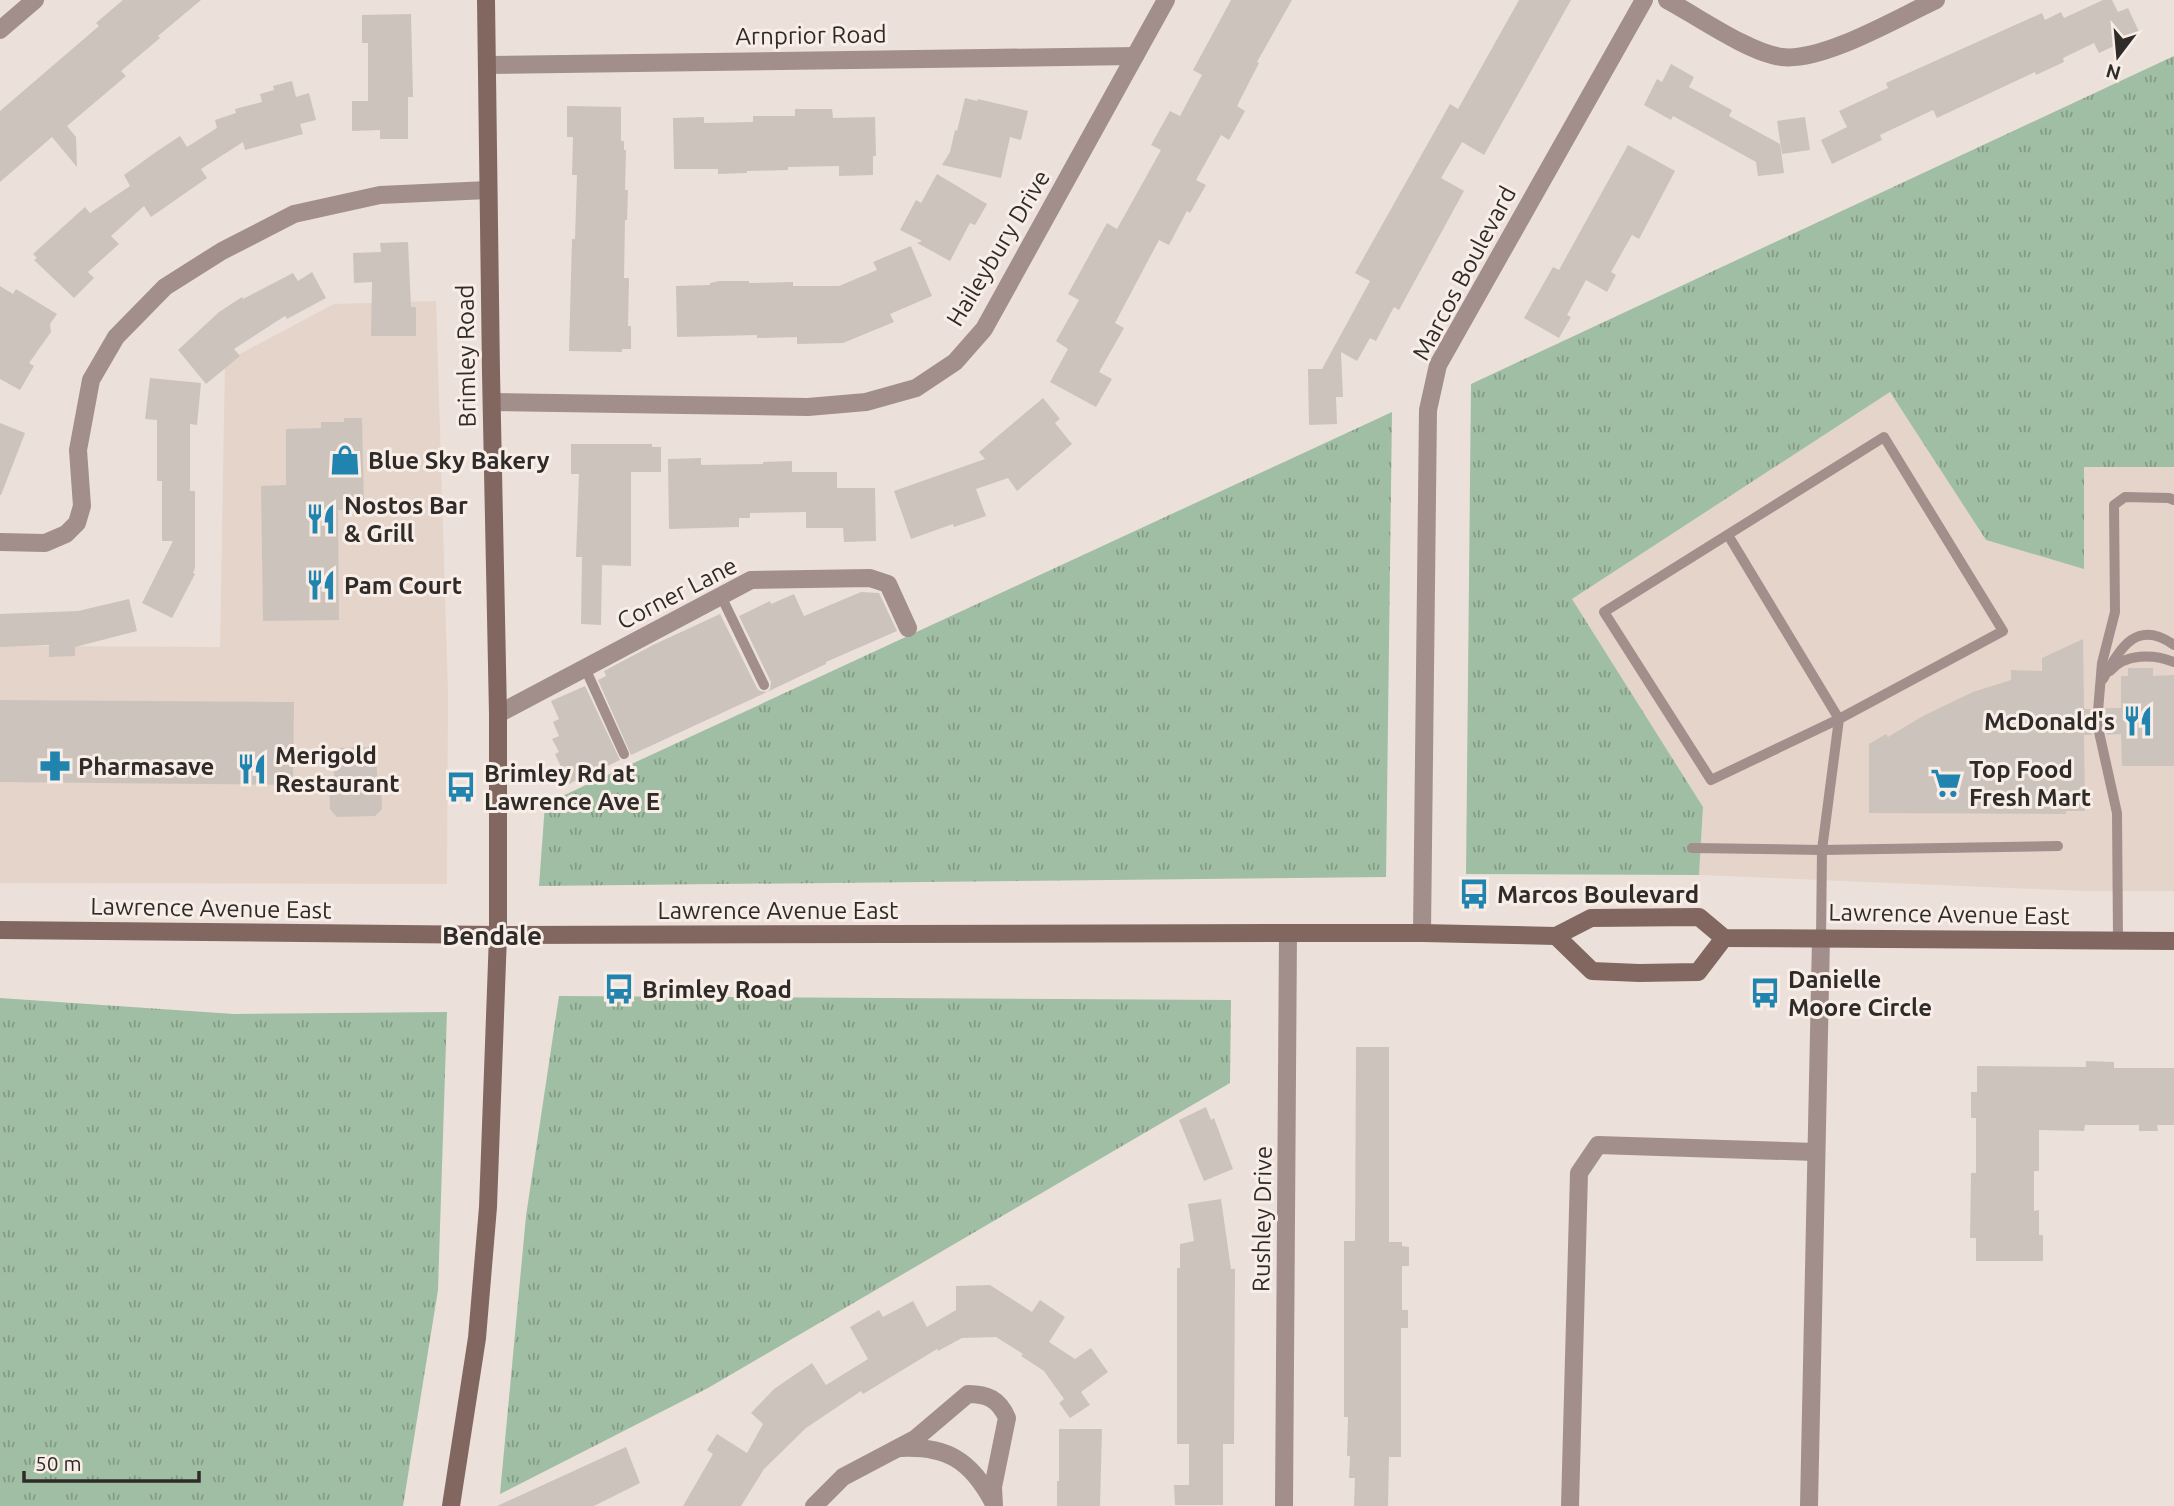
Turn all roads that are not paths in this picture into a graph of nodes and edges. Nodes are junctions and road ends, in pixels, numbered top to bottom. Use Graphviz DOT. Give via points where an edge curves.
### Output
graph roads {
  1 [pos="35,0"];
  2 [pos="486,0"];
  3 [pos="1166,0"];
  4 [pos="1644,0"];
  5 [pos="1667,0"];
  6 [pos="1936,0"];
  7 [pos="0,30"];
  8 [pos="1135,56"];
  9 [pos="488,65"];
  10 [pos="488,190"];
  11 [pos="492,402"];
  12 [pos="2174,500"];
  13 [pos="1728,535"];
  14 [pos="0,542"];
  15 [pos="721,596"];
  16 [pos="908,628"];
  17 [pos="2174,645"];
  18 [pos="2174,662"];
  19 [pos="585,668"];
  20 [pos="2101,682"];
  21 [pos="764,685"];
  22 [pos="498,714"];
  23 [pos="1839,719"];
  24 [pos="624,754"];
  25 [pos="2058,846"];
  26 [pos="1692,848"];
  27 [pos="1822,850"];
  28 [pos="0,930"];
  29 [pos="1288,933"];
  30 [pos="1422,933"];
  31 [pos="498,935"];
  32 [pos="1556,936"];
  33 [pos="1724,938"];
  34 [pos="1821,938"];
  35 [pos="2118,940"];
  36 [pos="2174,941"];
  37 [pos="1815,1152"];
  38 [pos="898,1448"];
  39 [pos="451,1506"];
  40 [pos="814,1506"];
  41 [pos="994,1506"];
  42 [pos="1284,1506"];
  43 [pos="1570,1506"];
  44 [pos="1809,1506"];
  1 -- 7 [label="street"];
  2 -- 9 [label="main road, Brimley Road"];
  3 -- 8 [label="street, Haileybury Drive"];
  4 -- 30 [label="street, Marcos Boulevard" via="1438,365 1428,410"];
  5 -- 6 [label="street" via="1751,47 1781,57 1806,57"];
  8 -- 9 [label="street, Arnprior Road"];
  8 -- 11 [label="street, Haileybury Drive" via="984,329 955,362 916,388 866,402 808,407"];
  9 -- 10 [label="main road, Brimley Road"];
  10 -- 11 [label="main road, Brimley Road"];
  10 -- 14 [label="street" via="380,195 294,214 165,287 116,337 91,380 78,450 82,506 77,523 45,543"];
  11 -- 22 [label="main road, Brimley Road"];
  12 -- 20 [label="lane" via="2125,497 2114,505 2115,612"];
  13 -- 23 [label="lane"];
  13 -- 23 [label="lane" via="1604,612 1712,780"];
  13 -- 23 [label="lane" via="1884,437 2003,631"];
  15 -- 16 [label="street, Corner Lane" via="751,580 870,578 888,584"];
  15 -- 19 [label="street, Corner Lane"];
  15 -- 21 [label="lane"];
  17 -- 20 [label="lane" via="2155,635 2141,635 2121,648"];
  18 -- 20 [label="lane" via="2135,657 2116,665"];
  19 -- 22 [label="street, Corner Lane"];
  19 -- 24 [label="lane"];
  20 -- 35 [label="lane" via="2097,723 2117,813"];
  22 -- 31 [label="main road, Brimley Road"];
  23 -- 27 [label="lane"];
  25 -- 27 [label="lane"];
  26 -- 27 [label="lane"];
  27 -- 34 [label="lane"];
  28 -- 31 [label="main road, Lawrence Avenue East"];
  29 -- 30 [label="main road, Lawrence Avenue East"];
  29 -- 31 [label="main road, Lawrence Avenue East"];
  29 -- 42 [label="street, Rushley Drive"];
  30 -- 32 [label="main road, Lawrence Avenue East"];
  31 -- 39 [label="main road, Brimley Road" via="488,1207 477,1338"];
  32 -- 33 [label="main road, Lawrence Avenue East" via="1591,918 1699,917"];
  32 -- 33 [label="main road" via="1592,971 1639,973 1698,972"];
  33 -- 34 [label="main road, Lawrence Avenue East"];
  34 -- 35 [label="main road, Lawrence Avenue East"];
  34 -- 37 [label="street"];
  35 -- 36 [label="main road, Lawrence Avenue East"];
  37 -- 43 [label="street" via="1598,1145 1579,1173"];
  37 -- 44 [label="street"];
  38 -- 40 [label="street" via="843,1477"];
  38 -- 41 [label="street" via="945,1452 966,1464 981,1480"];
  38 -- 41 [label="street" via="968,1394 992,1397 1007,1418 996,1466"];
}
